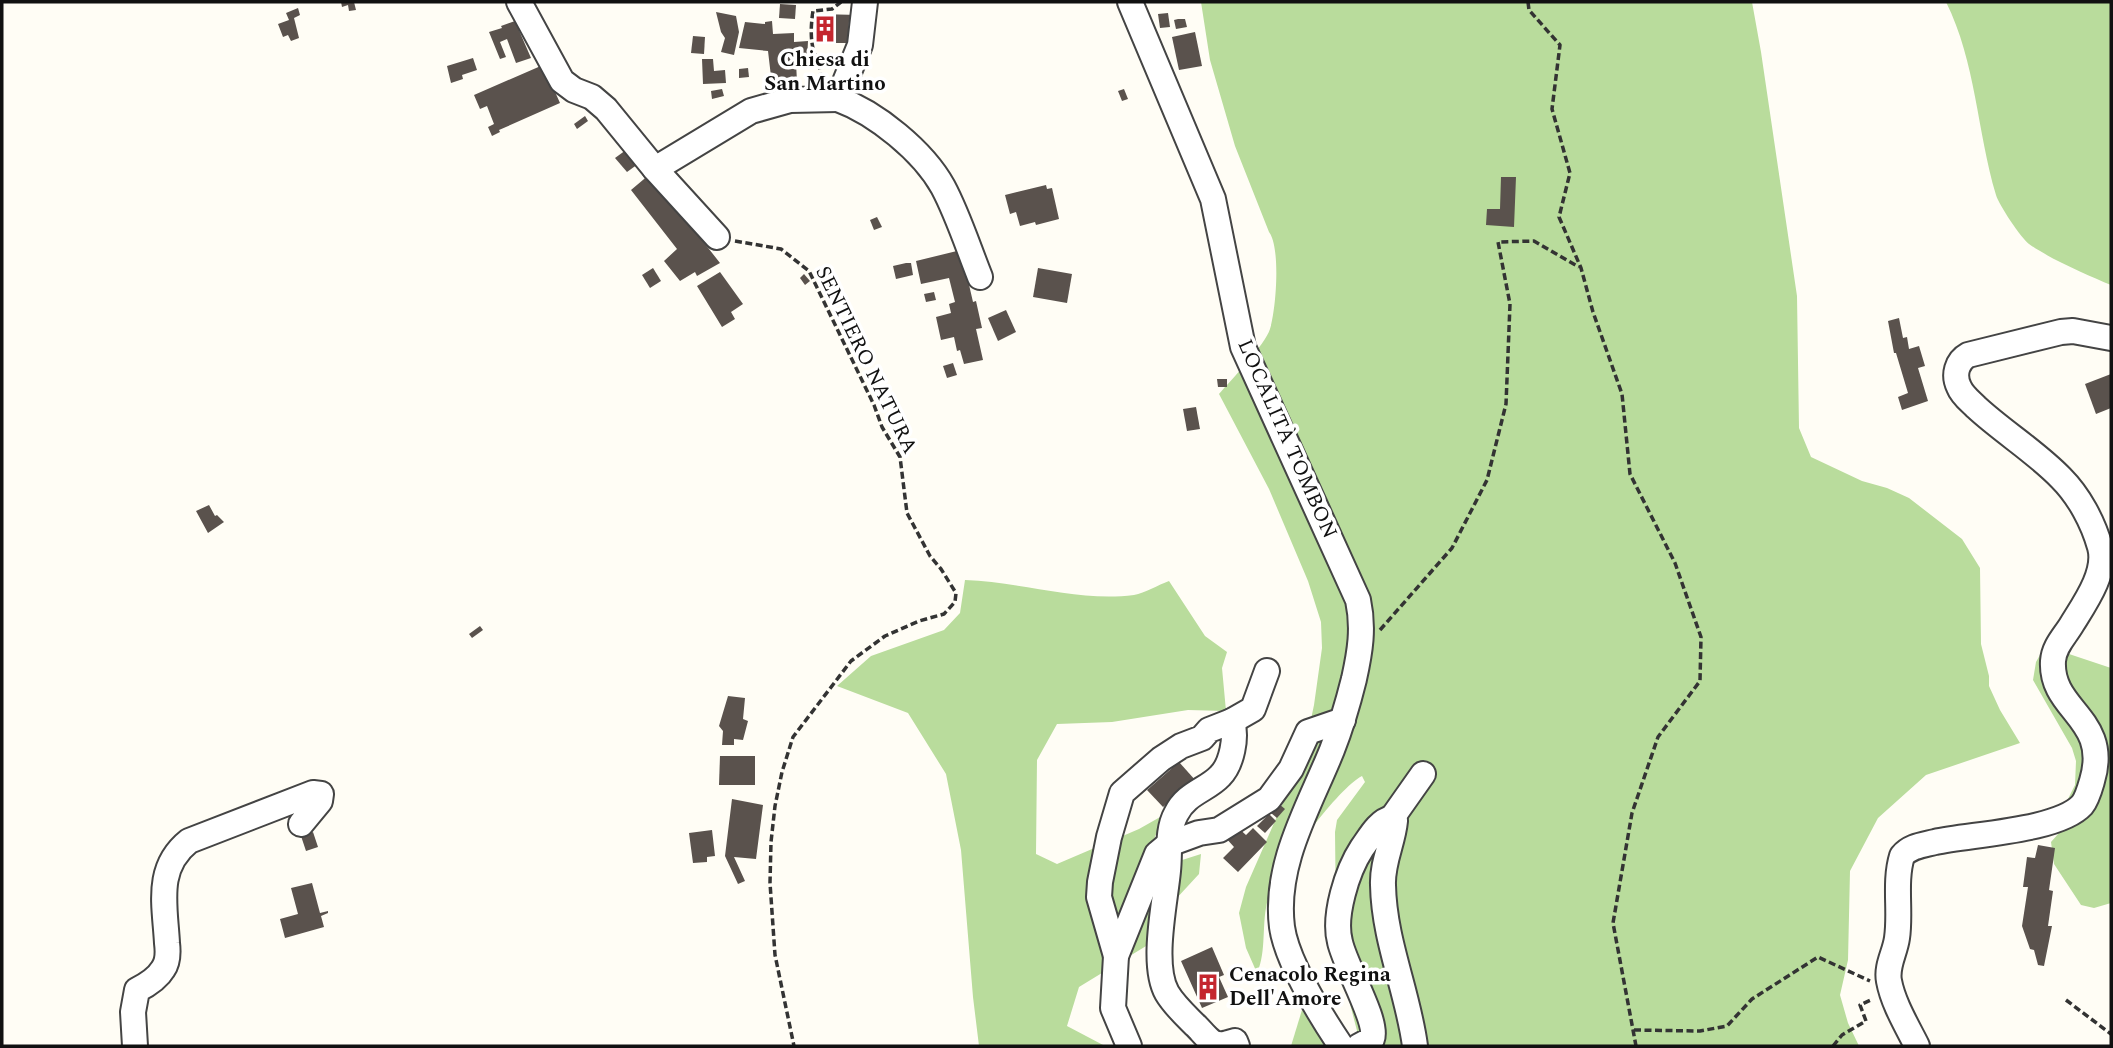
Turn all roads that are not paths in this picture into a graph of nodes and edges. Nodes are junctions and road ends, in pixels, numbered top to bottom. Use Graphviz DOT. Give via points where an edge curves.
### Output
graph roads {
  1 [pos="520,2"];
  2 [pos="865,2"];
  3 [pos="1130,2"];
  4 [pos="828,99"];
  5 [pos="655,169"];
  6 [pos="717,237"];
  7 [pos="980,277"];
  8 [pos="2111,338"];
  9 [pos="1267,671"];
  10 [pos="1343,720"];
  11 [pos="1232,721"];
  12 [pos="1423,774"];
  13 [pos="1392,818"];
  14 [pos="301,824"];
  15 [pos="1170,844"];
  16 [pos="1116,956"];
  17 [pos="135,1046"];
  18 [pos="1129,1046"];
  19 [pos="1237,1046"];
  20 [pos="1341,1046"];
  21 [pos="1359,1046"];
  22 [pos="1415,1046"];
  23 [pos="1917,1046"];
  1 -- 5 [label="street" via="562,81 606,109"];
  2 -- 4 [label="street" via="860,45"];
  3 -- 10 [label="street, LOCALITÀ TOMBON" via="1213,199 1243,346 1358,600 1363,619 1360,653"];
  4 -- 5 [label="street" via="790,100 751,111"];
  4 -- 7 [label="street" via="859,106 894,132 929,168 942,186"];
  5 -- 6 [label="street"];
  8 -- 23 [label="street" via="2073,331 2049,334 1968,355 1957,369 1964,395 2072,490 2098,541 2102,557 2097,576 2053,660 2062,695 2088,727 2097,758 2082,805 2049,824 1959,837 1906,851 1900,863 1895,951 1888,965 1891,990"];
  9 -- 11 [label="street" via="1253,709"];
  10 -- 15 [label="street" via="1308,732 1291,769 1269,799 1219,830"];
  10 -- 20 [label="street, LOCALITÀ TOMBON" via="1295,834 1280,905 1292,960"];
  11 -- 15 [label="street" via="1232,750 1225,769 1183,803 1175,815"];
  11 -- 16 [label="street" via="1161,759 1122,793 1100,882"];
  12 -- 13 [label="street"];
  13 -- 21 [label="street" via="1374,831 1358,855 1340,907 1339,940 1346,965 1373,1024 1372,1040"];
  13 -- 22 [label="street" via="1394,833 1385,857 1383,885 1388,931"];
  14 -- 17 [label="street" via="321,794 313,793 178,849 162,897 168,954 164,969 137,990 132,1012"];
  15 -- 16 [label="street" via="1157,854"];
  15 -- 19 [label="street" via="1160,962 1166,992 1213,1043 1235,1041"];
  16 -- 18 [label="street" via="1113,1008"];
}
